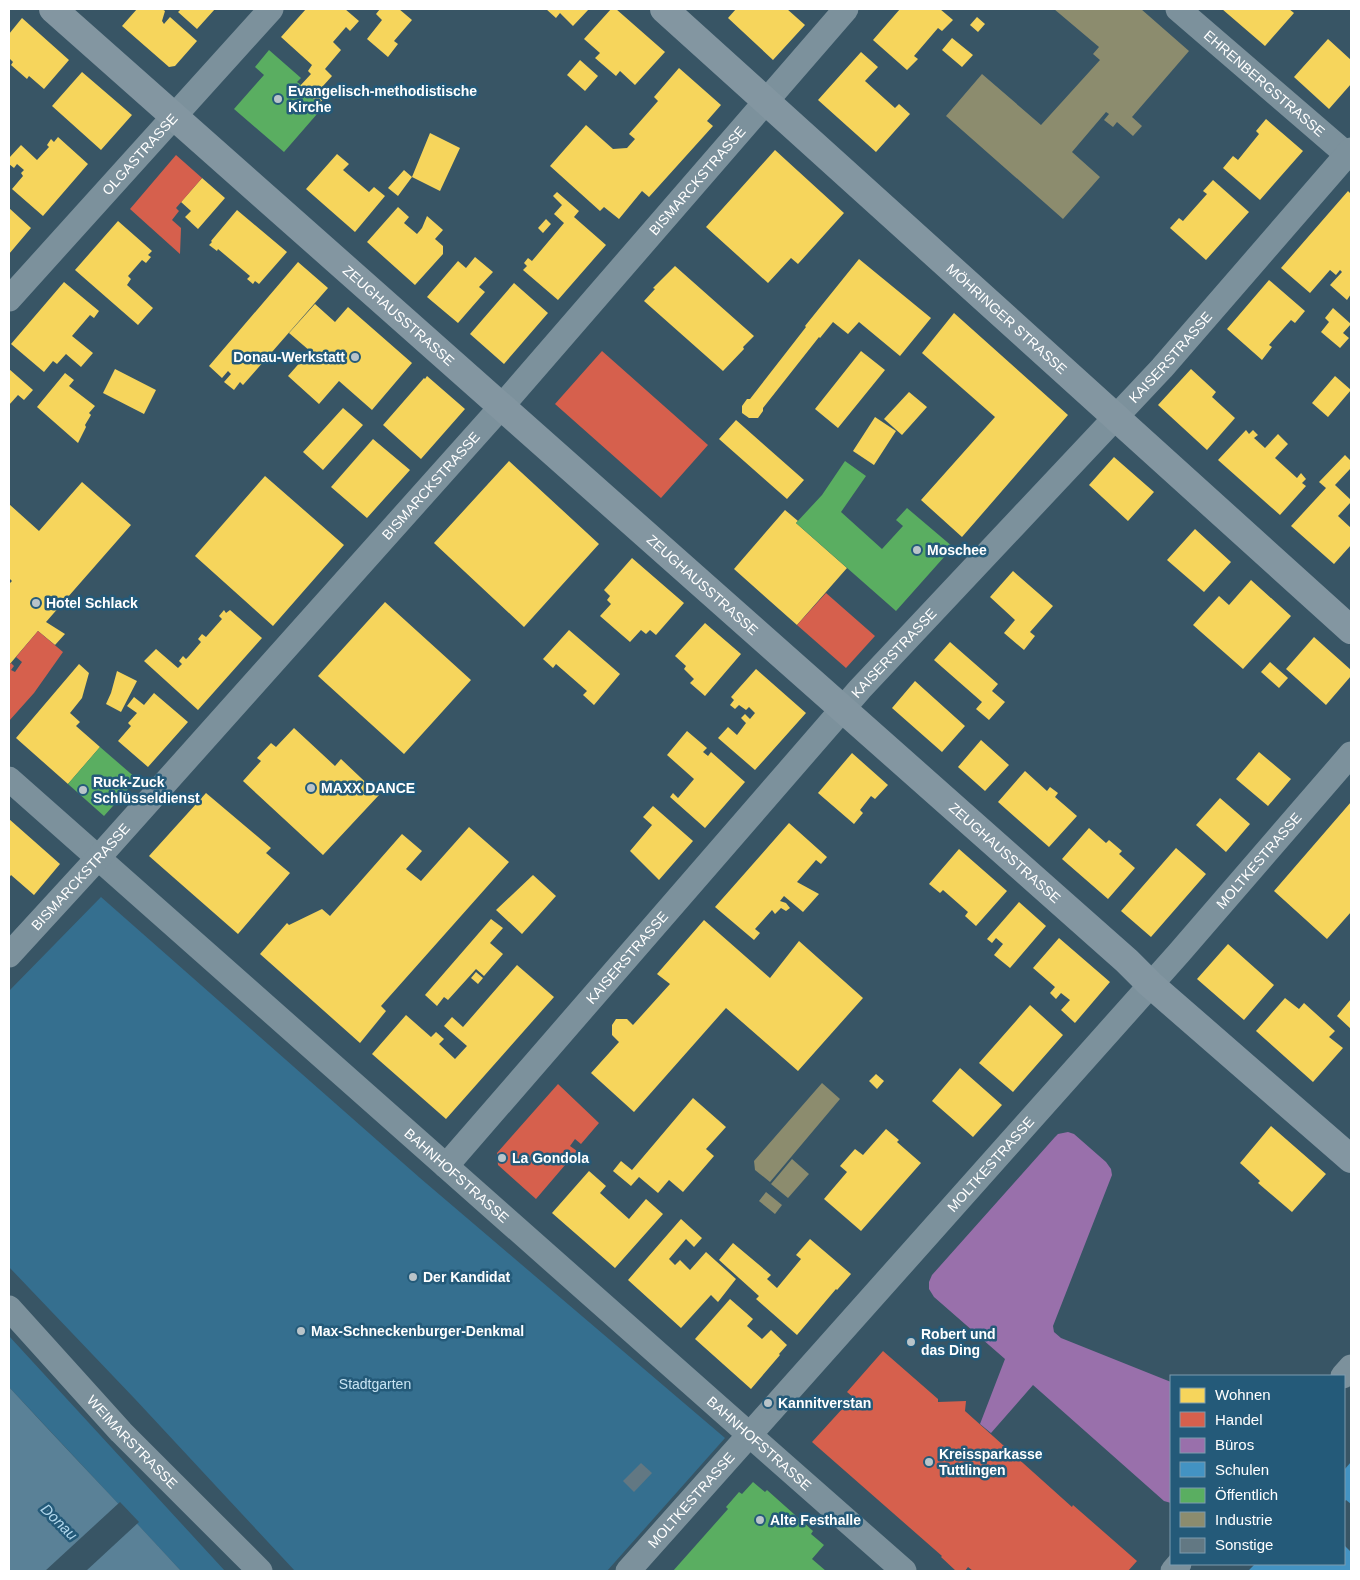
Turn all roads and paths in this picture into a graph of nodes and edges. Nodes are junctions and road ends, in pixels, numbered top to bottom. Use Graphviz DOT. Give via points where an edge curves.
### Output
graph roads {
  1 [pos="53,9"];
  2 [pos="270,9"];
  3 [pos="664,9"];
  4 [pos="846,9"];
  5 [pos="1178,9"];
  6 [pos="767,101"];
  7 [pos="175,116"];
  8 [pos="1350,154"];
  9 [pos="9,299"];
  10 [pos="502,406"];
  11 [pos="1117,417"];
  12 [pos="1351,630"];
  13 [pos="843,709"];
  14 [pos="1351,754"];
  15 [pos="9,780"];
  16 [pos="98,858"];
  17 [pos="9,955"];
  18 [pos="1150,984"];
  19 [pos="1351,1159"];
  20 [pos="446,1166"];
  21 [pos="9,1308"];
  22 [pos="749,1436"];
  23 [pos="260,1571"];
  24 [pos="628,1571"];
  25 [pos="904,1571"];
  1 -- 7 [label="street, ZEUGHAUSSTRASSE"];
  2 -- 7 [label="street, OLGASTRASSE"];
  3 -- 6 [label="street, MÖHRINGER STRASSE"];
  4 -- 6 [label="street, BISMARCKSTRASSE"];
  5 -- 8 [label="street, EHRENBERGSTRASSE"];
  6 -- 10 [label="street, BISMARCKSTRASSE"];
  6 -- 11 [label="street, MÖHRINGER STRASSE"];
  7 -- 9 [label="street, OLGASTRASSE"];
  7 -- 10 [label="street, ZEUGHAUSSTRASSE"];
  8 -- 11 [label="street, KAISERSTRASSE"];
  10 -- 13 [label="street, ZEUGHAUSSTRASSE"];
  10 -- 16 [label="street, BISMARCKSTRASSE"];
  11 -- 12 [label="street, MÖHRINGER STRASSE"];
  11 -- 13 [label="street, KAISERSTRASSE"];
  13 -- 18 [label="street, ZEUGHAUSSTRASSE"];
  13 -- 20 [label="street, KAISERSTRASSE"];
  14 -- 18 [label="street, MOLTKESTRASSE"];
  15 -- 16 [label="street, BAHNHOFSTRASSE"];
  16 -- 17 [label="street, BISMARCKSTRASSE"];
  16 -- 20 [label="street, BAHNHOFSTRASSE"];
  18 -- 19 [label="street, ZEUGHAUSSTRASSE"];
  18 -- 22 [label="street, MOLTKESTRASSE"];
  20 -- 22 [label="street, BAHNHOFSTRASSE"];
  21 -- 23 [label="street, WEIMARSTRASSE" via="122,1432"];
  22 -- 24 [label="street, MOLTKESTRASSE"];
  22 -- 25 [label="street, BAHNHOFSTRASSE"];
}
